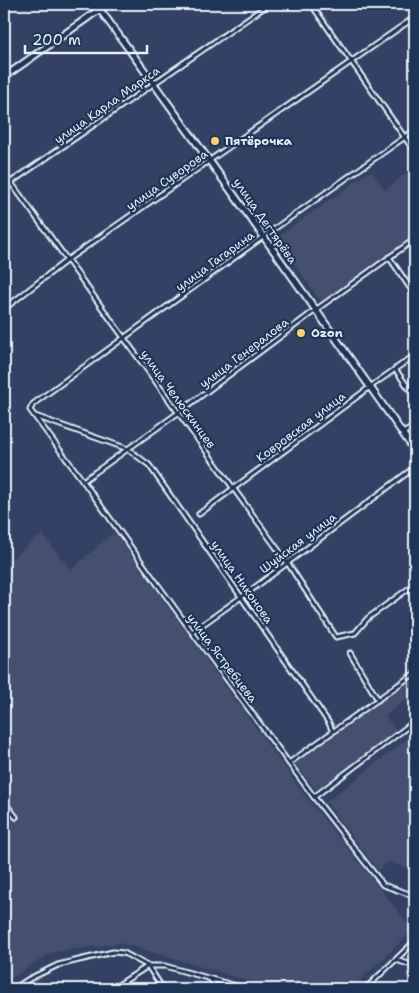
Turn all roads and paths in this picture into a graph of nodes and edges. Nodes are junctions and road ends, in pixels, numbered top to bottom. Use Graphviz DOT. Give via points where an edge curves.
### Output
graph roads {
  1 [pos="107,4"];
  2 [pos="269,4"];
  3 [pos="311,4"];
  4 [pos="98,6"];
  5 [pos="415,17"];
  6 [pos="351,61"];
  7 [pos="4,77"];
  8 [pos="155,83"];
  9 [pos="415,130"];
  10 [pos="405,138"];
  11 [pos="415,152"];
  12 [pos="211,160"];
  13 [pos="4,173"];
  14 [pos="10,182"];
  15 [pos="4,187"];
  16 [pos="264,236"];
  17 [pos="415,239"];
  18 [pos="389,257"];
  19 [pos="67,260"];
  20 [pos="415,294"];
  21 [pos="4,309"];
  22 [pos="316,309"];
  23 [pos="124,339"];
  24 [pos="415,356"];
  25 [pos="395,370"];
  26 [pos="370,386"];
  27 [pos="415,396"];
  28 [pos="30,410"];
  29 [pos="178,413"];
  30 [pos="34,416"];
  31 [pos="415,426"];
  32 [pos="403,433"];
  33 [pos="128,449"];
  34 [pos="415,451"];
  35 [pos="415,467"];
  36 [pos="83,481"];
  37 [pos="233,489"];
  38 [pos="198,514"];
  39 [pos="287,562"];
  40 [pos="415,584"];
  41 [pos="241,597"];
  42 [pos="192,632"];
  43 [pos="350,653"];
  44 [pos="415,673"];
  45 [pos="378,700"];
  46 [pos="415,720"];
  47 [pos="332,732"];
  48 [pos="289,763"];
  49 [pos="314,796"];
  50 [pos="4,802"];
  51 [pos="16,817"];
  52 [pos="415,896"];
  53 [pos="415,941"];
  54 [pos="396,960"];
  55 [pos="148,966"];
  56 [pos="415,966"];
  57 [pos="210,979"];
  58 [pos="20,984"];
  59 [pos="14,989"];
  60 [pos="34,989"];
  61 [pos="112,989"];
  62 [pos="163,989"];
  63 [pos="218,989"];
  64 [pos="246,989"];
  65 [pos="365,989"];
  1 -- 4 [label="main road"];
  2 -- 8 [label="street, улица Карла Маркса"];
  3 -- 6 [label="street"];
  4 -- 7 [label="main road"];
  4 -- 8 [label="main road, улица Дегтярёва"];
  5 -- 6 [label="street, улица Суворова"];
  6 -- 10 [label="street"];
  6 -- 12 [label="street, улица Суворова"];
  8 -- 12 [label="main road, улица Дегтярёва"];
  8 -- 14 [label="street, улица Карла Маркса"];
  9 -- 10 [label="street, улица Гагарина"];
  10 -- 11 [label="street"];
  10 -- 16 [label="street, улица Гагарина"];
  12 -- 16 [label="main road, улица Дегтярёва"];
  12 -- 19 [label="street, улица Суворова"];
  13 -- 14 [label="street, улица Челюскинцев"];
  14 -- 15 [label="street, улица Карла Маркса"];
  14 -- 19 [label="street, улица Челюскинцев"];
  16 -- 22 [label="main road, улица Дегтярёва"];
  16 -- 23 [label="street, улица Гагарина"];
  17 -- 18 [label="street, улица Генералова"];
  18 -- 20 [label="street"];
  18 -- 22 [label="street, улица Генералова"];
  19 -- 21 [label="street, улица Суворова"];
  19 -- 23 [label="street, улица Челюскинцев"];
  22 -- 26 [label="main road, улица Дегтярёва"];
  22 -- 29 [label="street, улица Генералова"];
  23 -- 28 [label="street, улица Гагарина" via="33,404"];
  23 -- 29 [label="street, улица Челюскинцев"];
  24 -- 25 [label="street, Ковровская улица"];
  25 -- 26 [label="street, Ковровская улица"];
  25 -- 27 [label="street"];
  26 -- 32 [label="main road, улица Дегтярёва"];
  26 -- 37 [label="street, Ковровская улица"];
  28 -- 30 [label="street, улица Ястребцева"];
  29 -- 33 [label="street, улица Генералова"];
  29 -- 37 [label="street, улица Челюскинцев"];
  30 -- 33 [label="street, улица Никонова"];
  30 -- 36 [label="street, улица Ястребцева"];
  31 -- 32 [label="street"];
  32 -- 34 [label="main road, улица Дегтярёва"];
  33 -- 36 [label="street, улица Генералова"];
  33 -- 41 [label="street, улица Никонова" via="149,465"];
  35 -- 39 [label="street, Шуйская улица"];
  36 -- 42 [label="street, улица Ястребцева"];
  37 -- 38 [label="street, Ковровская улица"];
  37 -- 39 [label="street, улица Челюскинцев"];
  39 -- 40 [label="street, улица Челюскинцев" via="336,636 355,633 368,618"];
  39 -- 41 [label="street, Шуйская улица"];
  41 -- 42 [label="street, Шуйская улица"];
  41 -- 47 [label="street, улица Никонова" via="329,722"];
  42 -- 48 [label="street, улица Ястребцева"];
  43 -- 45 [label="street"];
  44 -- 45 [label="street"];
  45 -- 47 [label="street"];
  46 -- 49 [label="street"];
  47 -- 48 [label="street"];
  48 -- 49 [label="street, улица Ястребцева"];
  49 -- 52 [label="street, улица Ястребцева" via="383,885"];
  50 -- 51 [label="street"];
  53 -- 54 [label="street"];
  54 -- 56 [label="street"];
  54 -- 65 [label="street"];
  55 -- 57 [label="street" via="165,966"];
  55 -- 58 [label="street" via="113,952 58,965"];
  55 -- 61 [label="street"];
  55 -- 62 [label="street"];
  57 -- 63 [label="street"];
  57 -- 64 [label="street"];
  58 -- 59 [label="street"];
  58 -- 60 [label="street"];
}
